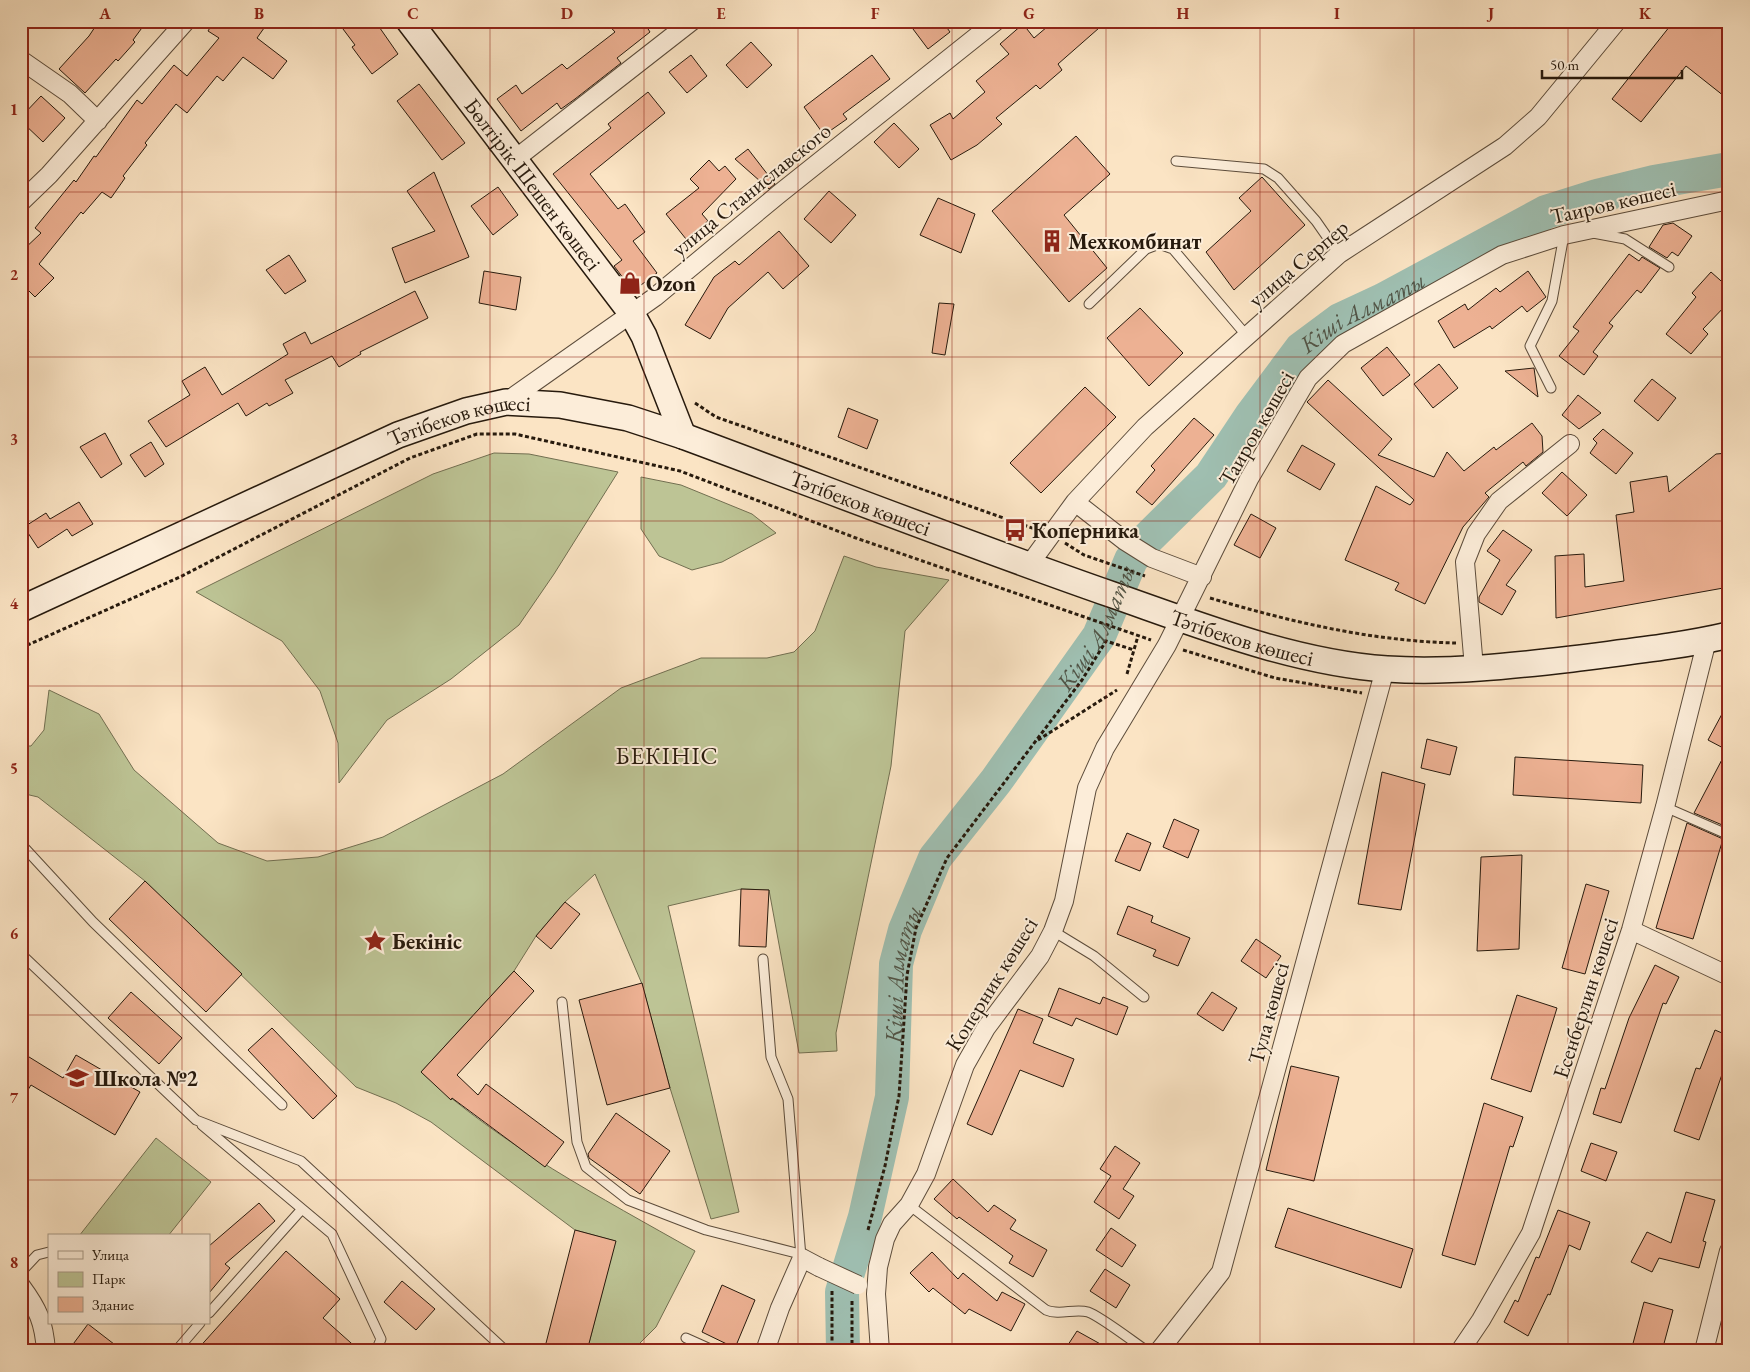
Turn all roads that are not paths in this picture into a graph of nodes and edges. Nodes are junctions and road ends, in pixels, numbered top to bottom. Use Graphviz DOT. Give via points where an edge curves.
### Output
graph roads {
  1 [pos="186,21"];
  2 [pos="410,21"];
  3 [pos="692,21"];
  4 [pos="1617,21"];
  5 [pos="988,24"];
  6 [pos="21,60"];
  7 [pos="98,121"];
  8 [pos="514,160"];
  9 [pos="1176,161"];
  10 [pos="1729,200"];
  11 [pos="21,202"];
  12 [pos="1581,231"];
  13 [pos="1564,235"];
  14 [pos="1339,254"];
  15 [pos="1669,266"];
  16 [pos="1088,304"];
  17 [pos="632,314"];
  18 [pos="1246,335"];
  19 [pos="1551,388"];
  20 [pos="506,402"];
  21 [pos="683,436"];
  22 [pos="1570,444"];
  23 [pos="1075,502"];
  24 [pos="1029,565"];
  25 [pos="1202,577"];
  26 [pos="21,609"];
  27 [pos="1180,619"];
  28 [pos="1718,638"];
  29 [pos="1474,668"];
  30 [pos="1386,669"];
  31 [pos="1665,808"];
  32 [pos="1729,835"];
  33 [pos="21,844"];
  34 [pos="1631,930"];
  35 [pos="1052,931"];
  36 [pos="21,954"];
  37 [pos="764,959"];
  38 [pos="1729,976"];
  39 [pos="1144,997"];
  40 [pos="562,1002"];
  41 [pos="282,1105"];
  42 [pos="196,1120"];
  43 [pos="909,1205"];
  44 [pos="302,1209"];
  45 [pos="1729,1251"];
  46 [pos="48,1252"];
  47 [pos="801,1256"];
  48 [pos="21,1272"];
  49 [pos="21,1286"];
  50 [pos="876,1294"];
  51 [pos="210,1313"];
  52 [pos="199,1324"];
  53 [pos="686,1338"];
  54 [pos="46,1351"];
  55 [pos="176,1351"];
  56 [pos="376,1351"];
  57 [pos="506,1351"];
  58 [pos="715,1351"];
  59 [pos="765,1351"];
  60 [pos="880,1351"];
  61 [pos="1147,1351"];
  62 [pos="1159,1351"];
  63 [pos="1460,1351"];
  64 [pos="1704,1351"];
  1 -- 7 [label="street"];
  2 -- 8 [label="main road, Бөлтірік Шешен көшесі"];
  3 -- 8 [label="street"];
  4 -- 14 [label="street, улица Серпер" via="1538,118 1505,146"];
  5 -- 17 [label="street, улица Станиславского"];
  6 -- 7 [label="street" via="70,94"];
  7 -- 11 [label="street"];
  8 -- 17 [label="main road, Бөлтірік Шешен көшесі"];
  9 -- 14 [label="lane" via="1264,169 1278,178 1316,221"];
  10 -- 12 [label="street, Таиров көшесі"];
  12 -- 13 [label="street, Таиров көшесі"];
  12 -- 15 [label="lane" via="1625,239"];
  13 -- 19 [label="lane" via="1552,301 1530,346"];
  13 -- 25 [label="street, Таиров көшесі" via="1502,255 1342,344 1308,378 1249,479"];
  14 -- 18 [label="street, улица Серпер"];
  16 -- 18 [label="lane" via="1146,249 1159,244 1173,249"];
  17 -- 20 [label="street, улица Станиславского"];
  17 -- 21 [label="main road, Бөлтірік Шешен көшесі" via="644,336"];
  18 -- 23 [label="street, улица Серпер" via="1145,426"];
  20 -- 21 [label="main road, Тәтібеков көшесі" via="560,405 620,416"];
  20 -- 26 [label="main road, Тәтібеков көшесі" via="466,411 398,435"];
  21 -- 24 [label="main road, Тәтібеков көшесі"];
  22 -- 29 [label="street" via="1499,502 1476,534 1465,562"];
  23 -- 24 [label="street, улица Серпер"];
  23 -- 25 [label="street" via="1152,558"];
  24 -- 27 [label="main road, Тәтібеков көшесі"];
  25 -- 27 [label="street, Таиров көшесі"];
  27 -- 30 [label="main road, Тәтібеков көшесі" via="1325,659"];
  27 -- 35 [label="street, Коперник көшесі" via="1105,748 1087,788 1064,901"];
  28 -- 29 [label="main road, Тәтібеков көшесі"];
  28 -- 31 [label="street, Есенберлин көшесі"];
  29 -- 30 [label="main road, Тәтібеков көшесі"];
  30 -- 62 [label="street, Тула көшесі" via="1221,1272"];
  31 -- 32 [label="lane"];
  31 -- 34 [label="street, Есенберлин көшесі"];
  33 -- 41 [label="lane" via="93,922"];
  34 -- 38 [label="street"];
  34 -- 63 [label="street, Есенберлин көшесі" via="1531,1233"];
  35 -- 39 [label="lane" via="1094,956"];
  35 -- 43 [label="street, Коперник көшесі" via="1040,956 986,1028 965,1065 926,1174"];
  36 -- 42 [label="lane"];
  37 -- 47 [label="lane" via="771,1057 788,1099"];
  40 -- 47 [label="lane" via="577,1142 586,1167 628,1200 706,1230"];
  42 -- 44 [label="lane"];
  42 -- 57 [label="lane" via="301,1161"];
  43 -- 50 [label="street, Коперник көшесі" via="884,1239"];
  43 -- 61 [label="lane" via="1046,1310 1056,1314 1089,1312"];
  44 -- 51 [label="lane"];
  44 -- 56 [label="lane" via="332,1234 381,1339"];
  45 -- 64 [label="street"];
  46 -- 48 [label="lane" via="37,1255"];
  47 -- 50 [label="street, bridge" via="855,1289"];
  47 -- 59 [label="street"];
  49 -- 54 [label="street" via="36,1306 45,1328"];
  50 -- 60 [label="street, Коперник көшесі"];
  52 -- 55 [label="lane"];
  53 -- 58 [label="lane"];
}
